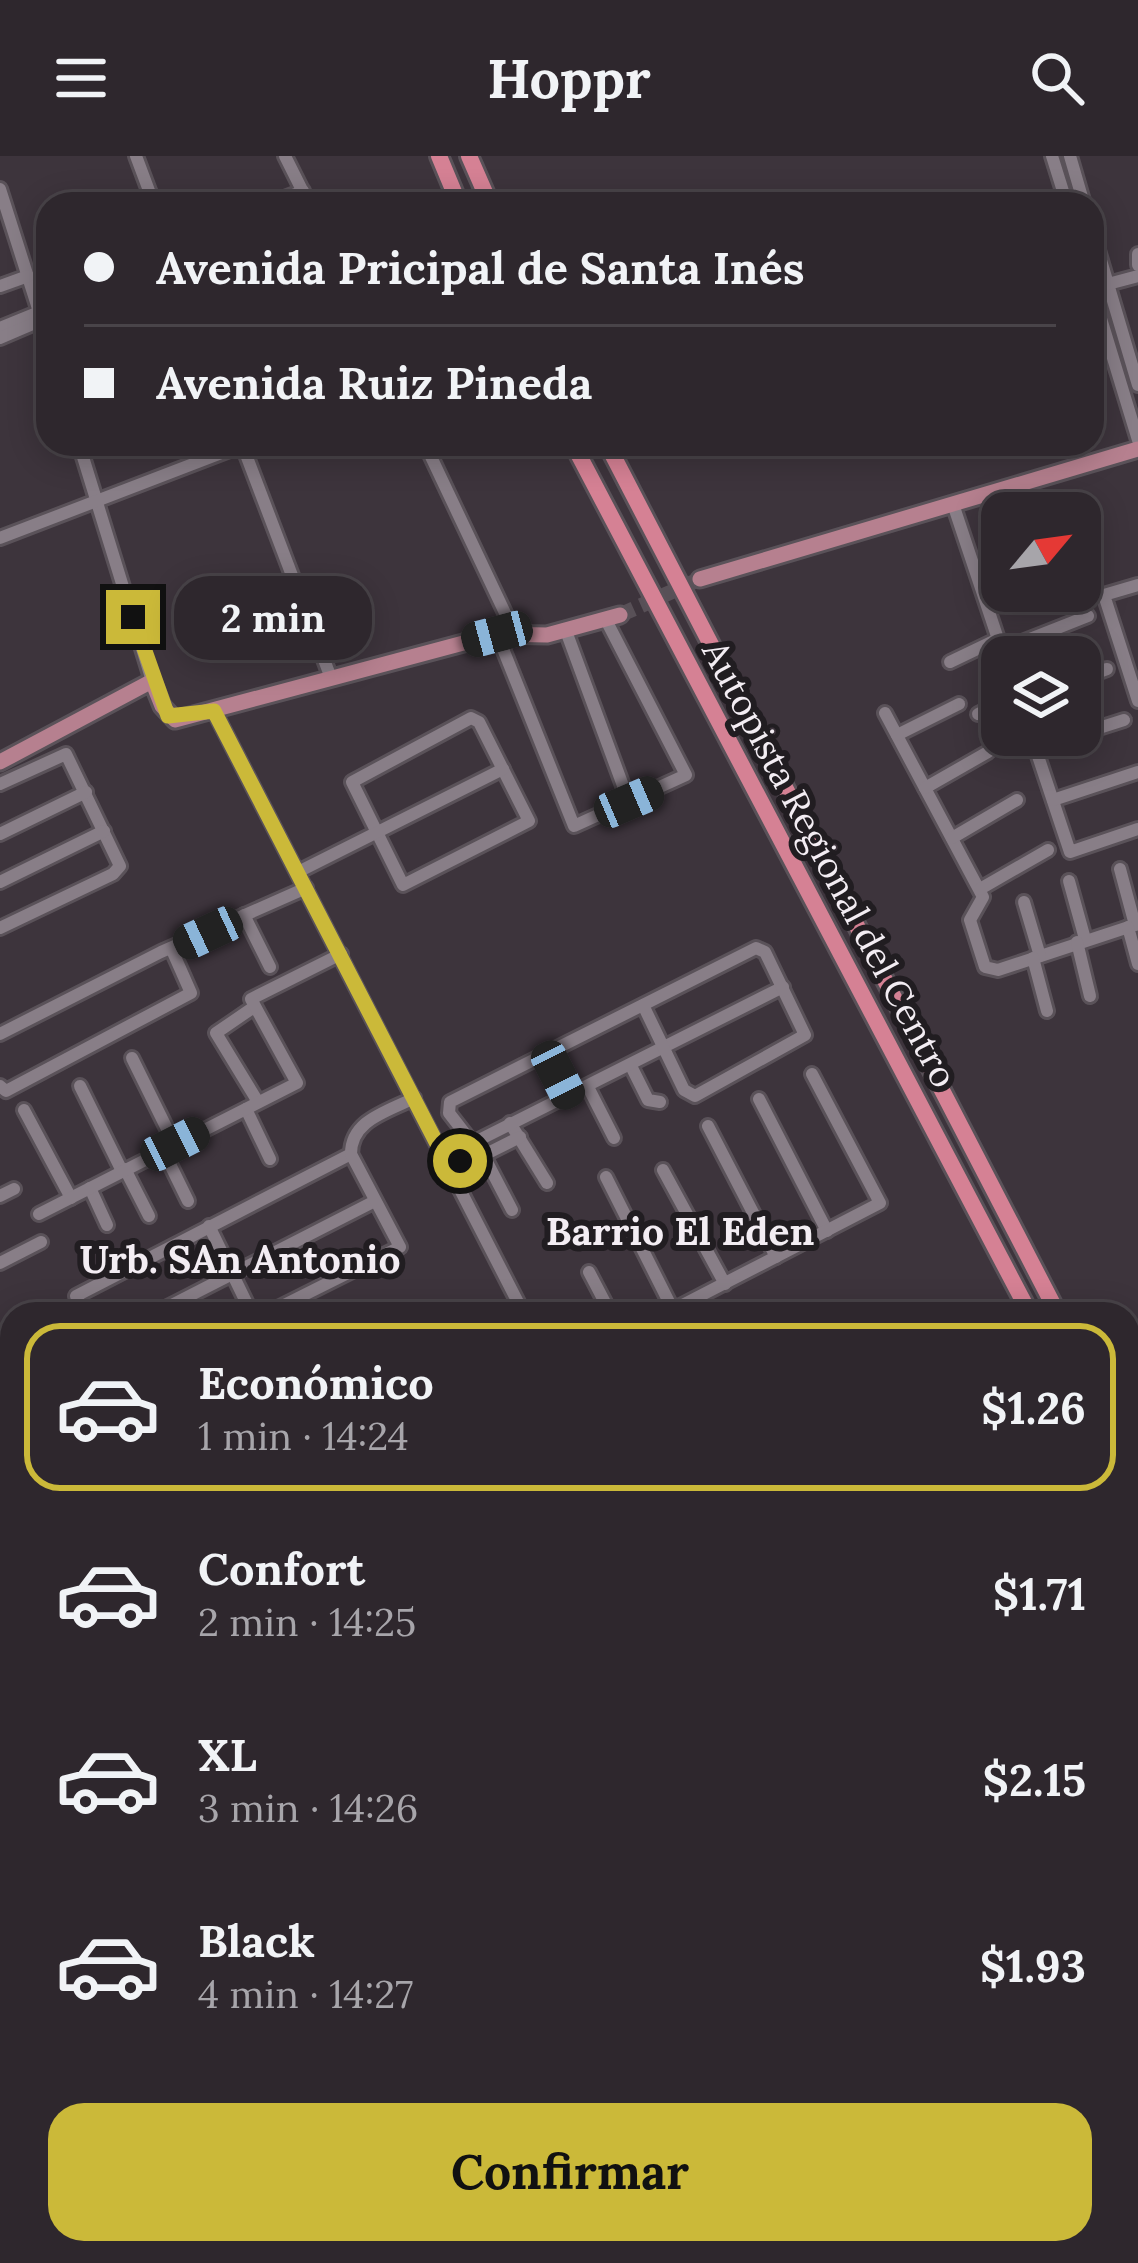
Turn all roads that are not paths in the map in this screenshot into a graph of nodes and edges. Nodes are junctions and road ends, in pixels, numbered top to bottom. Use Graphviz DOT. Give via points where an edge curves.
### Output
graph roads {
  1 [pos="136,156"];
  2 [pos="285,156"];
  3 [pos="440,156"];
  4 [pos="470,156"];
  5 [pos="1052,156"];
  6 [pos="1070,156"];
  7 [pos="0,189"];
  8 [pos="150,192"];
  9 [pos="303,192"];
  10 [pos="454,192"];
  11 [pos="485,192"];
  12 [pos="1063,192"];
  13 [pos="1080,192"];
  14 [pos="2,205"];
  15 [pos="1138,254"];
  16 [pos="1138,265"];
  17 [pos="1104,270"];
  18 [pos="28,276"];
  19 [pos="1138,276"];
  20 [pos="1108,284"];
  21 [pos="0,286"];
  22 [pos="36,287"];
  23 [pos="36,317"];
  24 [pos="36,319"];
  25 [pos="0,328"];
  26 [pos="1104,329"];
  27 [pos="0,338"];
  28 [pos="1138,385"];
  29 [pos="1138,444"];
  30 [pos="1104,455"];
  31 [pos="82,456"];
  32 [pos="212,456"];
  33 [pos="248,456"];
  34 [pos="431,456"];
  35 [pos="579,456"];
  36 [pos="613,456"];
  37 [pos="1101,456"];
  38 [pos="95,502"];
  39 [pos="953,504"];
  40 [pos="0,538"];
  41 [pos="700,578"];
  42 [pos="1138,585"];
  43 [pos="981,588"];
  44 [pos="1088,616"];
  45 [pos="613,618"];
  46 [pos="566,631"];
  47 [pos="497,634"];
  48 [pos="515,634"];
  49 [pos="1036,636"];
  50 [pos="981,654"];
  51 [pos="1131,654"];
  52 [pos="950,662"];
  53 [pos="1107,670"];
  54 [pos="1101,672"];
  55 [pos="331,678"];
  56 [pos="152,681"];
  57 [pos="1138,700"];
  58 [pos="959,704"];
  59 [pos="214,711"];
  60 [pos="885,713"];
  61 [pos="1124,720"];
  62 [pos="1101,728"];
  63 [pos="897,735"];
  64 [pos="48,737"];
  65 [pos="58,756"];
  66 [pos="981,756"];
  67 [pos="1038,756"];
  68 [pos="0,762"];
  69 [pos="503,769"];
  70 [pos="1138,772"];
  71 [pos="0,784"];
  72 [pos="926,788"];
  73 [pos="86,792"];
  74 [pos="1017,800"];
  75 [pos="1053,800"];
  76 [pos="629,802"];
  77 [pos="1138,829"];
  78 [pos="104,832"];
  79 [pos="375,833"];
  80 [pos="0,834"];
  81 [pos="952,838"];
  82 [pos="1048,850"];
  83 [pos="1120,869"];
  84 [pos="298,872"];
  85 [pos="1069,881"];
  86 [pos="0,882"];
  87 [pos="306,888"];
  88 [pos="980,889"];
  89 [pos="1024,902"];
  90 [pos="244,915"];
  91 [pos="1134,926"];
  92 [pos="0,928"];
  93 [pos="1081,940"];
  94 [pos="172,950"];
  95 [pos="341,954"];
  96 [pos="1037,957"];
  97 [pos="1138,964"];
  98 [pos="270,967"];
  99 [pos="783,986"];
  100 [pos="1090,996"];
  101 [pos="643,1005"];
  102 [pos="254,1007"];
  103 [pos="1047,1011"];
  104 [pos="0,1034"];
  105 [pos="664,1049"];
  106 [pos="547,1053"];
  107 [pos="132,1058"];
  108 [pos="631,1066"];
  109 [pos="812,1073"];
  110 [pos="0,1086"];
  111 [pos="80,1086"];
  112 [pos="588,1088"];
  113 [pos="569,1096"];
  114 [pos="414,1098"];
  115 [pos="760,1099"];
  116 [pos="660,1102"];
  117 [pos="252,1106"];
  118 [pos="24,1110"];
  119 [pos="511,1124"];
  120 [pos="708,1126"];
  121 [pos="520,1137"];
  122 [pos="614,1138"];
  123 [pos="169,1148"];
  124 [pos="477,1151"];
  125 [pos="351,1154"];
  126 [pos="270,1159"];
  127 [pos="449,1167"];
  128 [pos="124,1170"];
  129 [pos="663,1170"];
  130 [pos="606,1177"];
  131 [pos="547,1183"];
  132 [pos="90,1188"];
  133 [pos="14,1189"];
  134 [pos="0,1196"];
  135 [pos="71,1198"];
  136 [pos="188,1201"];
  137 [pos="376,1201"];
  138 [pos="512,1210"];
  139 [pos="38,1214"];
  140 [pos="149,1216"];
  141 [pos="107,1226"];
  142 [pos="208,1226"];
  143 [pos="827,1231"];
  144 [pos="41,1242"];
  145 [pos="776,1257"];
  146 [pos="0,1264"];
  147 [pos="589,1272"];
  148 [pos="232,1273"];
  149 [pos="724,1284"];
  150 [pos="79,1302"];
  151 [pos="177,1302"];
  152 [pos="246,1302"];
  153 [pos="290,1302"];
  154 [pos="518,1302"];
  155 [pos="605,1302"];
  156 [pos="664,1302"];
  157 [pos="689,1302"];
  158 [pos="1024,1302"];
  159 [pos="1052,1302"];
  1 -- 8 [label="street"];
  2 -- 9 [label="street"];
  3 -- 10 [label="highway"];
  4 -- 11 [label="highway"];
  5 -- 12 [label="street"];
  6 -- 13 [label="street"];
  7 -- 14 [label="street"];
  14 -- 18 [label="street"];
  15 -- 16 [label="street"];
  17 -- 20 [label="street"];
  18 -- 21 [label="street"];
  18 -- 22 [label="street"];
  19 -- 20 [label="street"];
  20 -- 28 [label="street"];
  23 -- 25 [label="street"];
  24 -- 27 [label="street"];
  26 -- 29 [label="street"];
  29 -- 30 [label="main road"];
  31 -- 38 [label="street"];
  32 -- 38 [label="street"];
  33 -- 55 [label="street"];
  34 -- 48 [label="street"];
  35 -- 158 [label="highway, Autopista Regional del Centro"];
  36 -- 159 [label="highway, Autopista Regional del Centro"];
  37 -- 39 [label="main road"];
  38 -- 40 [label="street"];
  38 -- 56 [label="street"];
  39 -- 41 [label="main road"];
  39 -- 43 [label="street"];
  42 -- 51 [label="street" via="1104,595"];
  44 -- 49 [label="street"];
  45 -- 46 [label="main road"];
  45 -- 76 [label="street" via="686,775"];
  46 -- 48 [label="main road"];
  46 -- 76 [label="street"];
  47 -- 48 [label="main road"];
  47 -- 55 [label="main road"];
  47 -- 76 [label="street" via="571,824"];
  50 -- 52 [label="street"];
  51 -- 57 [label="street"];
  53 -- 54 [label="street"];
  55 -- 59 [label="main road"];
  56 -- 59 [label="main road" via="175,720"];
  56 -- 64 [label="main road"];
  58 -- 63 [label="street"];
  59 -- 84 [label="street"];
  60 -- 63 [label="street"];
  61 -- 62 [label="street"];
  63 -- 72 [label="street"];
  64 -- 65 [label="street"];
  64 -- 68 [label="main road"];
  65 -- 71 [label="street"];
  65 -- 73 [label="street" via="68,755"];
  66 -- 72 [label="street"];
  67 -- 75 [label="street"];
  69 -- 79 [label="street"];
  69 -- 79 [label="street" via="471,718 352,782"];
  69 -- 79 [label="street" via="530,821 406,885"];
  70 -- 75 [label="street"];
  72 -- 81 [label="street"];
  73 -- 78 [label="street"];
  73 -- 80 [label="street"];
  74 -- 81 [label="street"];
  75 -- 77 [label="street" via="1070,852"];
  78 -- 86 [label="street"];
  78 -- 92 [label="street" via="121,866 116,873"];
  79 -- 84 [label="street"];
  81 -- 88 [label="street"];
  82 -- 88 [label="street"];
  83 -- 91 [label="street"];
  84 -- 87 [label="street"];
  85 -- 93 [label="street"];
  87 -- 90 [label="street"];
  87 -- 95 [label="street"];
  88 -- 96 [label="street" via="982,904 970,920 985,967"];
  89 -- 96 [label="street"];
  90 -- 94 [label="street"];
  90 -- 98 [label="street"];
  91 -- 93 [label="street"];
  91 -- 97 [label="street"];
  93 -- 96 [label="street"];
  93 -- 100 [label="street"];
  94 -- 104 [label="street"];
  94 -- 110 [label="street" via="191,993 6,1091"];
  95 -- 102 [label="street" via="254,994"];
  95 -- 114 [label="street"];
  96 -- 103 [label="street"];
  99 -- 101 [label="street" via="756,948"];
  99 -- 105 [label="street"];
  99 -- 105 [label="street" via="805,1035 712,1087 688,1095"];
  101 -- 105 [label="street"];
  101 -- 106 [label="street"];
  102 -- 117 [label="street" via="216,1033"];
  102 -- 117 [label="street" via="298,1081"];
  105 -- 108 [label="street"];
  106 -- 113 [label="street"];
  106 -- 124 [label="street" via="450,1102 448,1111"];
  107 -- 123 [label="street"];
  108 -- 112 [label="street"];
  108 -- 116 [label="street" via="648,1100"];
  109 -- 143 [label="street" via="880,1203"];
  111 -- 128 [label="street"];
  112 -- 113 [label="street"];
  112 -- 122 [label="street"];
  113 -- 119 [label="street"];
  114 -- 125 [label="street" via="357,1128"];
  114 -- 127 [label="street"];
  115 -- 143 [label="street"];
  117 -- 123 [label="street"];
  117 -- 126 [label="street"];
  118 -- 135 [label="street"];
  119 -- 121 [label="street"];
  119 -- 124 [label="street"];
  120 -- 145 [label="street"];
  121 -- 124 [label="street"];
  121 -- 131 [label="street"];
  123 -- 128 [label="street"];
  123 -- 136 [label="street"];
  124 -- 127 [label="street"];
  124 -- 138 [label="street"];
  125 -- 137 [label="street"];
  125 -- 142 [label="street"];
  127 -- 154 [label="street"];
  128 -- 132 [label="street"];
  128 -- 140 [label="street"];
  129 -- 149 [label="street"];
  130 -- 156 [label="street"];
  132 -- 135 [label="street"];
  132 -- 141 [label="street"];
  133 -- 134 [label="street"];
  135 -- 139 [label="street"];
  137 -- 148 [label="street"];
  137 -- 153 [label="street" via="400,1247"];
  142 -- 148 [label="street"];
  142 -- 150 [label="street" via="76,1296"];
  143 -- 145 [label="street"];
  144 -- 146 [label="street"];
  145 -- 149 [label="street"];
  147 -- 155 [label="street"];
  148 -- 151 [label="street"];
  148 -- 152 [label="street"];
  149 -- 157 [label="street"];
}
